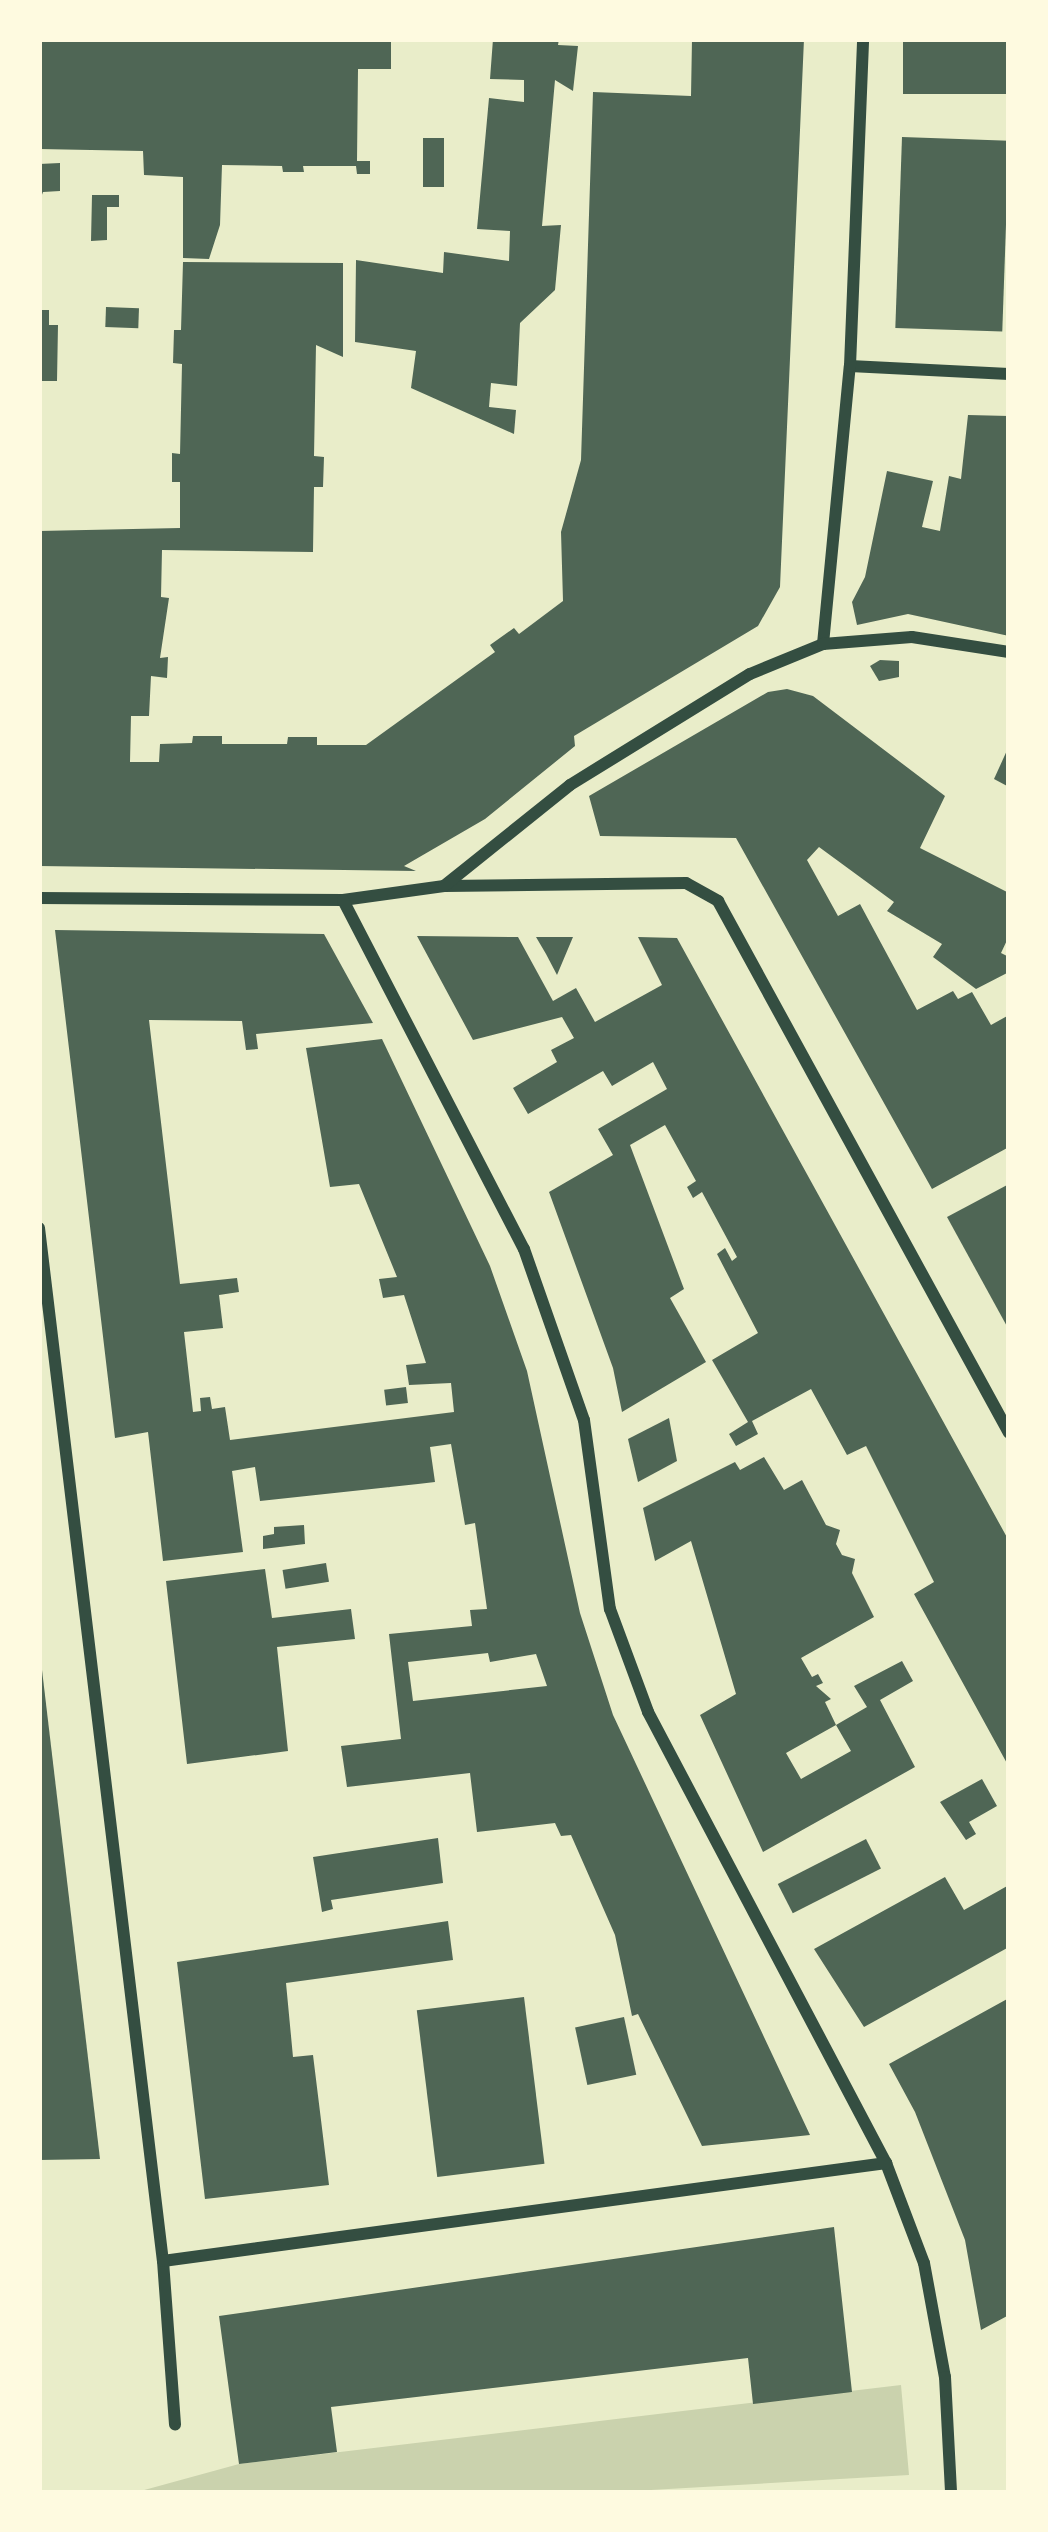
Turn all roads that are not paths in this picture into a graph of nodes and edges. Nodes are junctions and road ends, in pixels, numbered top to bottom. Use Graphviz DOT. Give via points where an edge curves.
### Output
graph roads {
  1 [pos="863,39"];
  2 [pos="850,366"];
  3 [pos="1009,374"];
  4 [pos="823,644"];
  5 [pos="1009,652"];
  6 [pos="444,886"];
  7 [pos="39,898"];
  8 [pos="343,900"];
  9 [pos="39,1228"];
  10 [pos="1009,1433"];
  11 [pos="886,2163"];
  12 [pos="163,2261"];
  13 [pos="175,2425"];
  14 [pos="951,2493"];
  1 -- 2 [label="street"];
  2 -- 3 [label="street"];
  2 -- 4 [label="street"];
  4 -- 5 [label="street" via="912,638"];
  4 -- 6 [label="street" via="751,674 570,785"];
  6 -- 8 [label="street"];
  6 -- 10 [label="street" via="686,884 718,901"];
  7 -- 8 [label="street"];
  8 -- 11 [label="street" via="524,1249 584,1420 610,1609 649,1712"];
  9 -- 12 [label="street"];
  11 -- 12 [label="street"];
  11 -- 14 [label="street" via="924,2263 945,2377"];
  12 -- 13 [label="street"];
}
